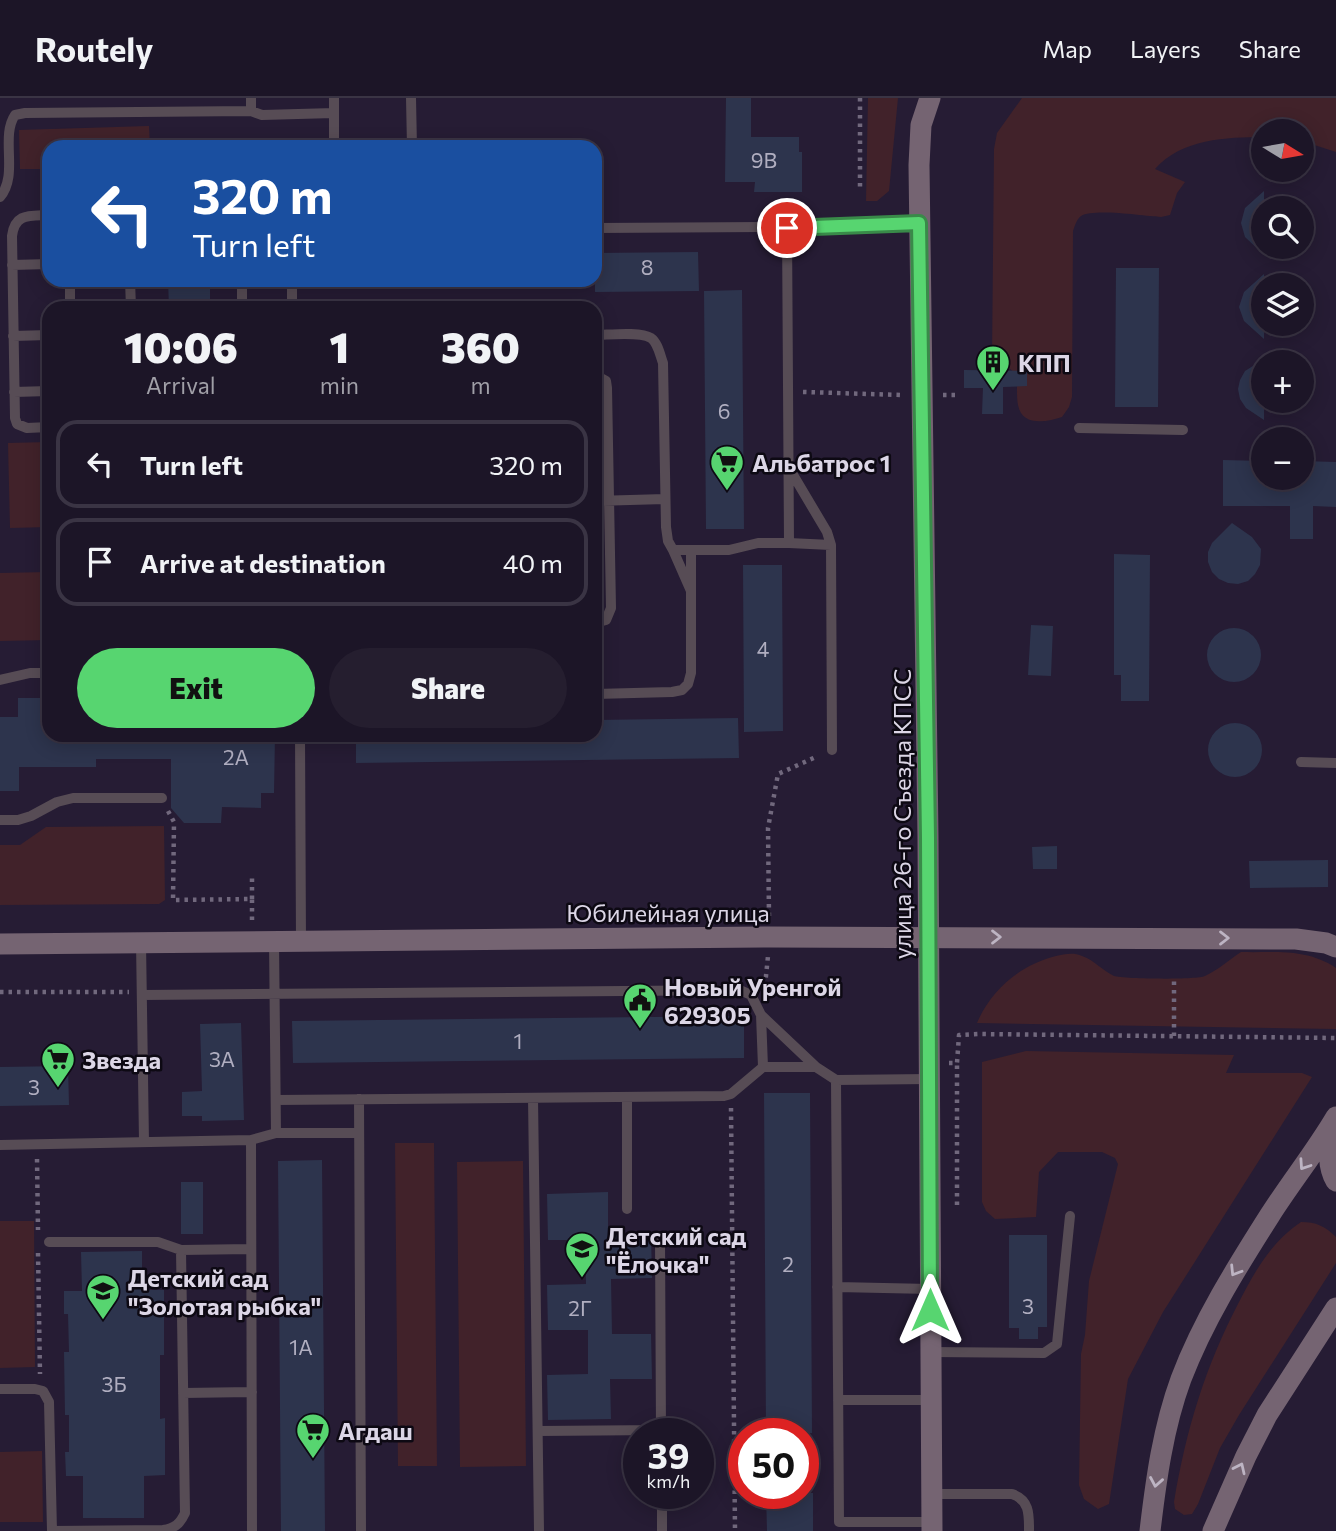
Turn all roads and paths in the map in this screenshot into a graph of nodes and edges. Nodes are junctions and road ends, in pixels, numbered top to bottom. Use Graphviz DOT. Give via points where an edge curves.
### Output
graph roads {
  1 [pos="251,98"];
  2 [pos="334,98"];
  3 [pos="411,98"];
  4 [pos="860,98"];
  5 [pos="930,98"];
  6 [pos="251,111"];
  7 [pos="334,113"];
  8 [pos="334,140"];
  9 [pos="412,140"];
  10 [pos="860,189"];
  11 [pos="0,197"];
  12 [pos="42,215"];
  13 [pos="919,223"];
  14 [pos="602,228"];
  15 [pos="787,228"];
  16 [pos="42,264"];
  17 [pos="12,265"];
  18 [pos="42,335"];
  19 [pos="602,335"];
  20 [pos="13,336"];
  21 [pos="602,379"];
  22 [pos="42,391"];
  23 [pos="788,391"];
  24 [pos="14,392"];
  25 [pos="956,395"];
  26 [pos="922,396"];
  27 [pos="42,427"];
  28 [pos="1079,428"];
  29 [pos="1183,430"];
  30 [pos="788,466"];
  31 [pos="665,499"];
  32 [pos="602,500"];
  33 [pos="609,500"];
  34 [pos="789,544"];
  35 [pos="831,545"];
  36 [pos="673,550"];
  37 [pos="691,550"];
  38 [pos="691,591"];
  39 [pos="602,621"];
  40 [pos="42,673"];
  41 [pos="0,680"];
  42 [pos="602,694"];
  43 [pos="300,742"];
  44 [pos="832,750"];
  45 [pos="1301,762"];
  46 [pos="1336,762"];
  47 [pos="162,798"];
  48 [pos="0,820"];
  49 [pos="252,878"];
  50 [pos="252,899"];
  51 [pos="768,937"];
  52 [pos="928,937"];
  53 [pos="251,941"];
  54 [pos="274,941"];
  55 [pos="301,941"];
  56 [pos="141,942"];
  57 [pos="0,944"];
  58 [pos="1336,947"];
  59 [pos="1174,978"];
  60 [pos="0,992"];
  61 [pos="142,993"];
  62 [pos="274,994"];
  63 [pos="761,1016"];
  64 [pos="1174,1036"];
  65 [pos="1336,1038"];
  66 [pos="957,1063"];
  67 [pos="816,1067"];
  68 [pos="763,1068"];
  69 [pos="929,1071"];
  70 [pos="836,1080"];
  71 [pos="731,1094"];
  72 [pos="626,1097"];
  73 [pos="533,1098"];
  74 [pos="276,1100"];
  75 [pos="359,1100"];
  76 [pos="1334,1120"];
  77 [pos="276,1133"];
  78 [pos="358,1133"];
  79 [pos="251,1140"];
  80 [pos="144,1142"];
  81 [pos="37,1144"];
  82 [pos="0,1145"];
  83 [pos="1336,1181"];
  84 [pos="957,1205"];
  85 [pos="627,1209"];
  86 [pos="1070,1216"];
  87 [pos="660,1237"];
  88 [pos="49,1242"];
  89 [pos="251,1249"];
  90 [pos="181,1250"];
  91 [pos="837,1287"];
  92 [pos="930,1289"];
  93 [pos="1336,1308"];
  94 [pos="1336,1335"];
  95 [pos="931,1352"];
  96 [pos="1297,1372"];
  97 [pos="0,1389"];
  98 [pos="40,1390"];
  99 [pos="183,1392"];
  100 [pos="252,1392"];
  101 [pos="838,1400"];
  102 [pos="931,1400"];
  103 [pos="661,1418"];
  104 [pos="538,1431"];
  105 [pos="623,1431"];
  106 [pos="931,1494"];
  107 [pos="662,1509"];
  108 [pos="932,1527"];
  109 [pos="51,1531"];
  110 [pos="252,1531"];
  111 [pos="361,1531"];
  112 [pos="539,1531"];
  113 [pos="662,1531"];
  114 [pos="735,1531"];
  115 [pos="1029,1531"];
  116 [pos="1150,1531"];
  117 [pos="1213,1531"];
  1 -- 6 [label="lane"];
  2 -- 7 [label="lane"];
  3 -- 9 [label="lane"];
  4 -- 10 [label="path"];
  5 -- 13 [label="main road, улица 26-го Съезда КПСС" via="921,125"];
  6 -- 7 [label="lane" via="262,115"];
  6 -- 11 [label="lane" via="15,115 6,130 7,182"];
  7 -- 8 [label="lane"];
  12 -- 17 [label="lane" via="20,218 13,225"];
  13 -- 15 [label="lane"];
  13 -- 26 [label="main road, улица 26-го Съезда КПСС"];
  14 -- 15 [label="lane"];
  15 -- 23 [label="lane"];
  16 -- 17 [label="lane"];
  17 -- 20 [label="lane"];
  18 -- 20 [label="lane"];
  19 -- 31 [label="lane" via="638,334 651,338 658,347 663,363"];
  20 -- 24 [label="lane"];
  21 -- 33 [label="lane" via="607,388"];
  22 -- 24 [label="lane"];
  23 -- 26 [label="path"];
  23 -- 30 [label="lane"];
  24 -- 27 [label="lane" via="16,424"];
  25 -- 26 [label="path"];
  26 -- 52 [label="main road, улица 26-го Съезда КПСС"];
  28 -- 29 [label="lane"];
  30 -- 34 [label="lane"];
  30 -- 35 [label="lane"];
  31 -- 33 [label="lane"];
  31 -- 36 [label="lane" via="668,541"];
  32 -- 33 [label="lane"];
  33 -- 39 [label="lane" via="611,608"];
  34 -- 35 [label="lane"];
  34 -- 37 [label="lane"];
  35 -- 44 [label="lane"];
  36 -- 37 [label="lane"];
  36 -- 38 [label="lane"];
  37 -- 38 [label="lane"];
  38 -- 42 [label="lane" via="688,684 682,690"];
  40 -- 41 [label="lane"];
  43 -- 55 [label="lane"];
  44 -- 51 [label="path" via="778,774 768,828"];
  45 -- 46 [label="lane"];
  47 -- 48 [label="lane" via="73,799 18,820"];
  47 -- 50 [label="path" via="174,822 173,900"];
  49 -- 50 [label="path"];
  50 -- 53 [label="path"];
  51 -- 52 [label="main road, Юбилейная улица"];
  51 -- 55 [label="main road, Юбилейная улица"];
  51 -- 63 [label="path"];
  52 -- 58 [label="main road, Юбилейная улица, one-way" via="1296,939"];
  52 -- 69 [label="main road, улица 26-го Съезда КПСС"];
  53 -- 54 [label="main road, Юбилейная улица"];
  53 -- 56 [label="main road, Юбилейная улица"];
  54 -- 55 [label="main road, Юбилейная улица"];
  54 -- 62 [label="lane"];
  56 -- 57 [label="main road, Юбилейная улица"];
  56 -- 61 [label="lane"];
  59 -- 64 [label="path"];
  60 -- 61 [label="path"];
  61 -- 62 [label="lane"];
  61 -- 80 [label="lane"];
  62 -- 63 [label="lane" via="740,990 751,995"];
  62 -- 74 [label="lane"];
  63 -- 67 [label="lane"];
  63 -- 68 [label="lane"];
  64 -- 65 [label="path"];
  64 -- 66 [label="path" via="959,1035"];
  66 -- 69 [label="path"];
  66 -- 84 [label="path"];
  67 -- 68 [label="lane"];
  67 -- 70 [label="lane"];
  68 -- 71 [label="lane"];
  69 -- 70 [label="lane"];
  69 -- 92 [label="main road, улица 26-го Съезда КПСС"];
  70 -- 91 [label="lane"];
  71 -- 72 [label="lane"];
  71 -- 114 [label="path"];
  72 -- 73 [label="lane"];
  72 -- 85 [label="lane"];
  73 -- 75 [label="lane"];
  73 -- 104 [label="lane"];
  74 -- 75 [label="lane"];
  74 -- 77 [label="lane"];
  75 -- 78 [label="lane"];
  76 -- 83 [label="main road" via="1329,1153"];
  76 -- 116 [label="main road, one-way" via="1271,1213 1197,1340 1169,1418"];
  77 -- 78 [label="lane"];
  77 -- 79 [label="lane"];
  78 -- 111 [label="lane"];
  79 -- 80 [label="lane"];
  79 -- 89 [label="lane"];
  80 -- 81 [label="lane"];
  81 -- 82 [label="lane"];
  81 -- 98 [label="path"];
  86 -- 95 [label="lane" via="1057,1344 1044,1353"];
  87 -- 103 [label="lane"];
  88 -- 90 [label="lane" via="158,1242"];
  89 -- 90 [label="lane"];
  89 -- 100 [label="lane"];
  90 -- 99 [label="lane"];
  91 -- 92 [label="lane"];
  91 -- 101 [label="lane"];
  92 -- 95 [label="main road, улица 26-го Съезда КПСС"];
  93 -- 96 [label="main road"];
  94 -- 96 [label="main road"];
  95 -- 102 [label="main road, улица 26-го Съезда КПСС"];
  117 -- 96 [label="main road, one-way" via="1246,1456"];
  97 -- 98 [label="lane"];
  98 -- 109 [label="lane" via="49,1402"];
  99 -- 100 [label="lane"];
  99 -- 109 [label="lane" via="185,1513 181,1521 163,1530"];
  100 -- 110 [label="lane"];
  101 -- 102 [label="lane"];
  101 -- 108 [label="lane" via="839,1522"];
  102 -- 106 [label="main road, улица 26-го Съезда КПСС"];
  104 -- 105 [label="lane"];
  104 -- 112 [label="lane"];
  106 -- 108 [label="main road, улица 26-го Съезда КПСС"];
  106 -- 115 [label="lane" via="1020,1497 1026,1504"];
  107 -- 113 [label="lane"];
}
